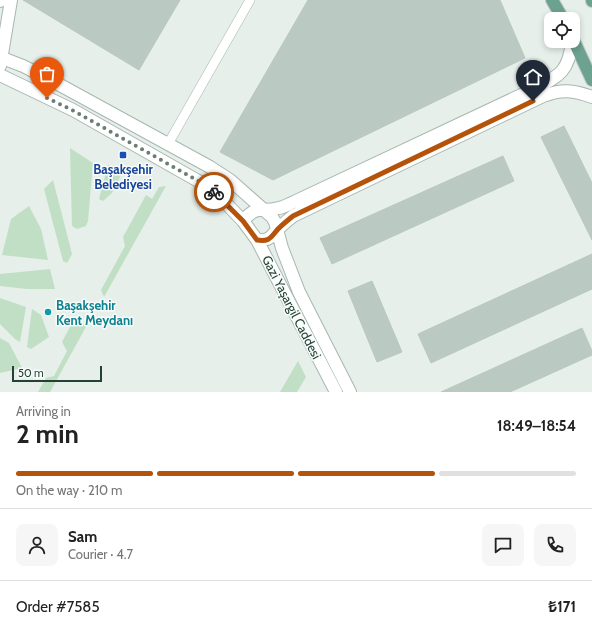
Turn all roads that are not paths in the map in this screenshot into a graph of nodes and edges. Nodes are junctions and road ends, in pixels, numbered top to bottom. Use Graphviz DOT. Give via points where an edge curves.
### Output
graph roads {
  1 [pos="11,0"];
  2 [pos="250,0"];
  3 [pos="552,0"];
  4 [pos="559,12"];
  5 [pos="571,48"];
  6 [pos="576,48"];
  7 [pos="1,60"];
  8 [pos="0,76"];
  9 [pos="592,80"];
  10 [pos="592,96"];
  11 [pos="168,144"];
  12 [pos="197,160"];
  13 [pos="188,175"];
  14 [pos="265,210"];
  15 [pos="243,221"];
  16 [pos="277,230"];
  17 [pos="257,240"];
  18 [pos="336,392"];
  19 [pos="350,392"];
  1 -- 7 [label="street"];
  2 -- 11 [label="street"];
  3 -- 4 [label="main road"];
  5 -- 14 [label="street" via="568,63 553,79 294,202"];
  6 -- 9 [label="main road"];
  7 -- 11 [label="street" via="23,66 50,79"];
  8 -- 13 [label="street, Gazi Yaşargil Caddesi" via="72,110"];
  10 -- 16 [label="street" via="568,91 543,96 293,216"];
  11 -- 12 [label="street"];
  12 -- 13 [label="street"];
  12 -- 14 [label="street" via="230,180"];
  13 -- 15 [label="street, Gazi Yaşargil Caddesi" via="216,193"];
  14 -- 15 [label="street" via="250,212"];
  14 -- 16 [label="street" via="275,222"];
  15 -- 17 [label="street, Gazi Yaşargil Caddesi"];
  16 -- 17 [label="street" via="269,239"];
  16 -- 19 [label="street" via="299,292"];
  17 -- 18 [label="street, Gazi Yaşargil Caddesi"];
}
